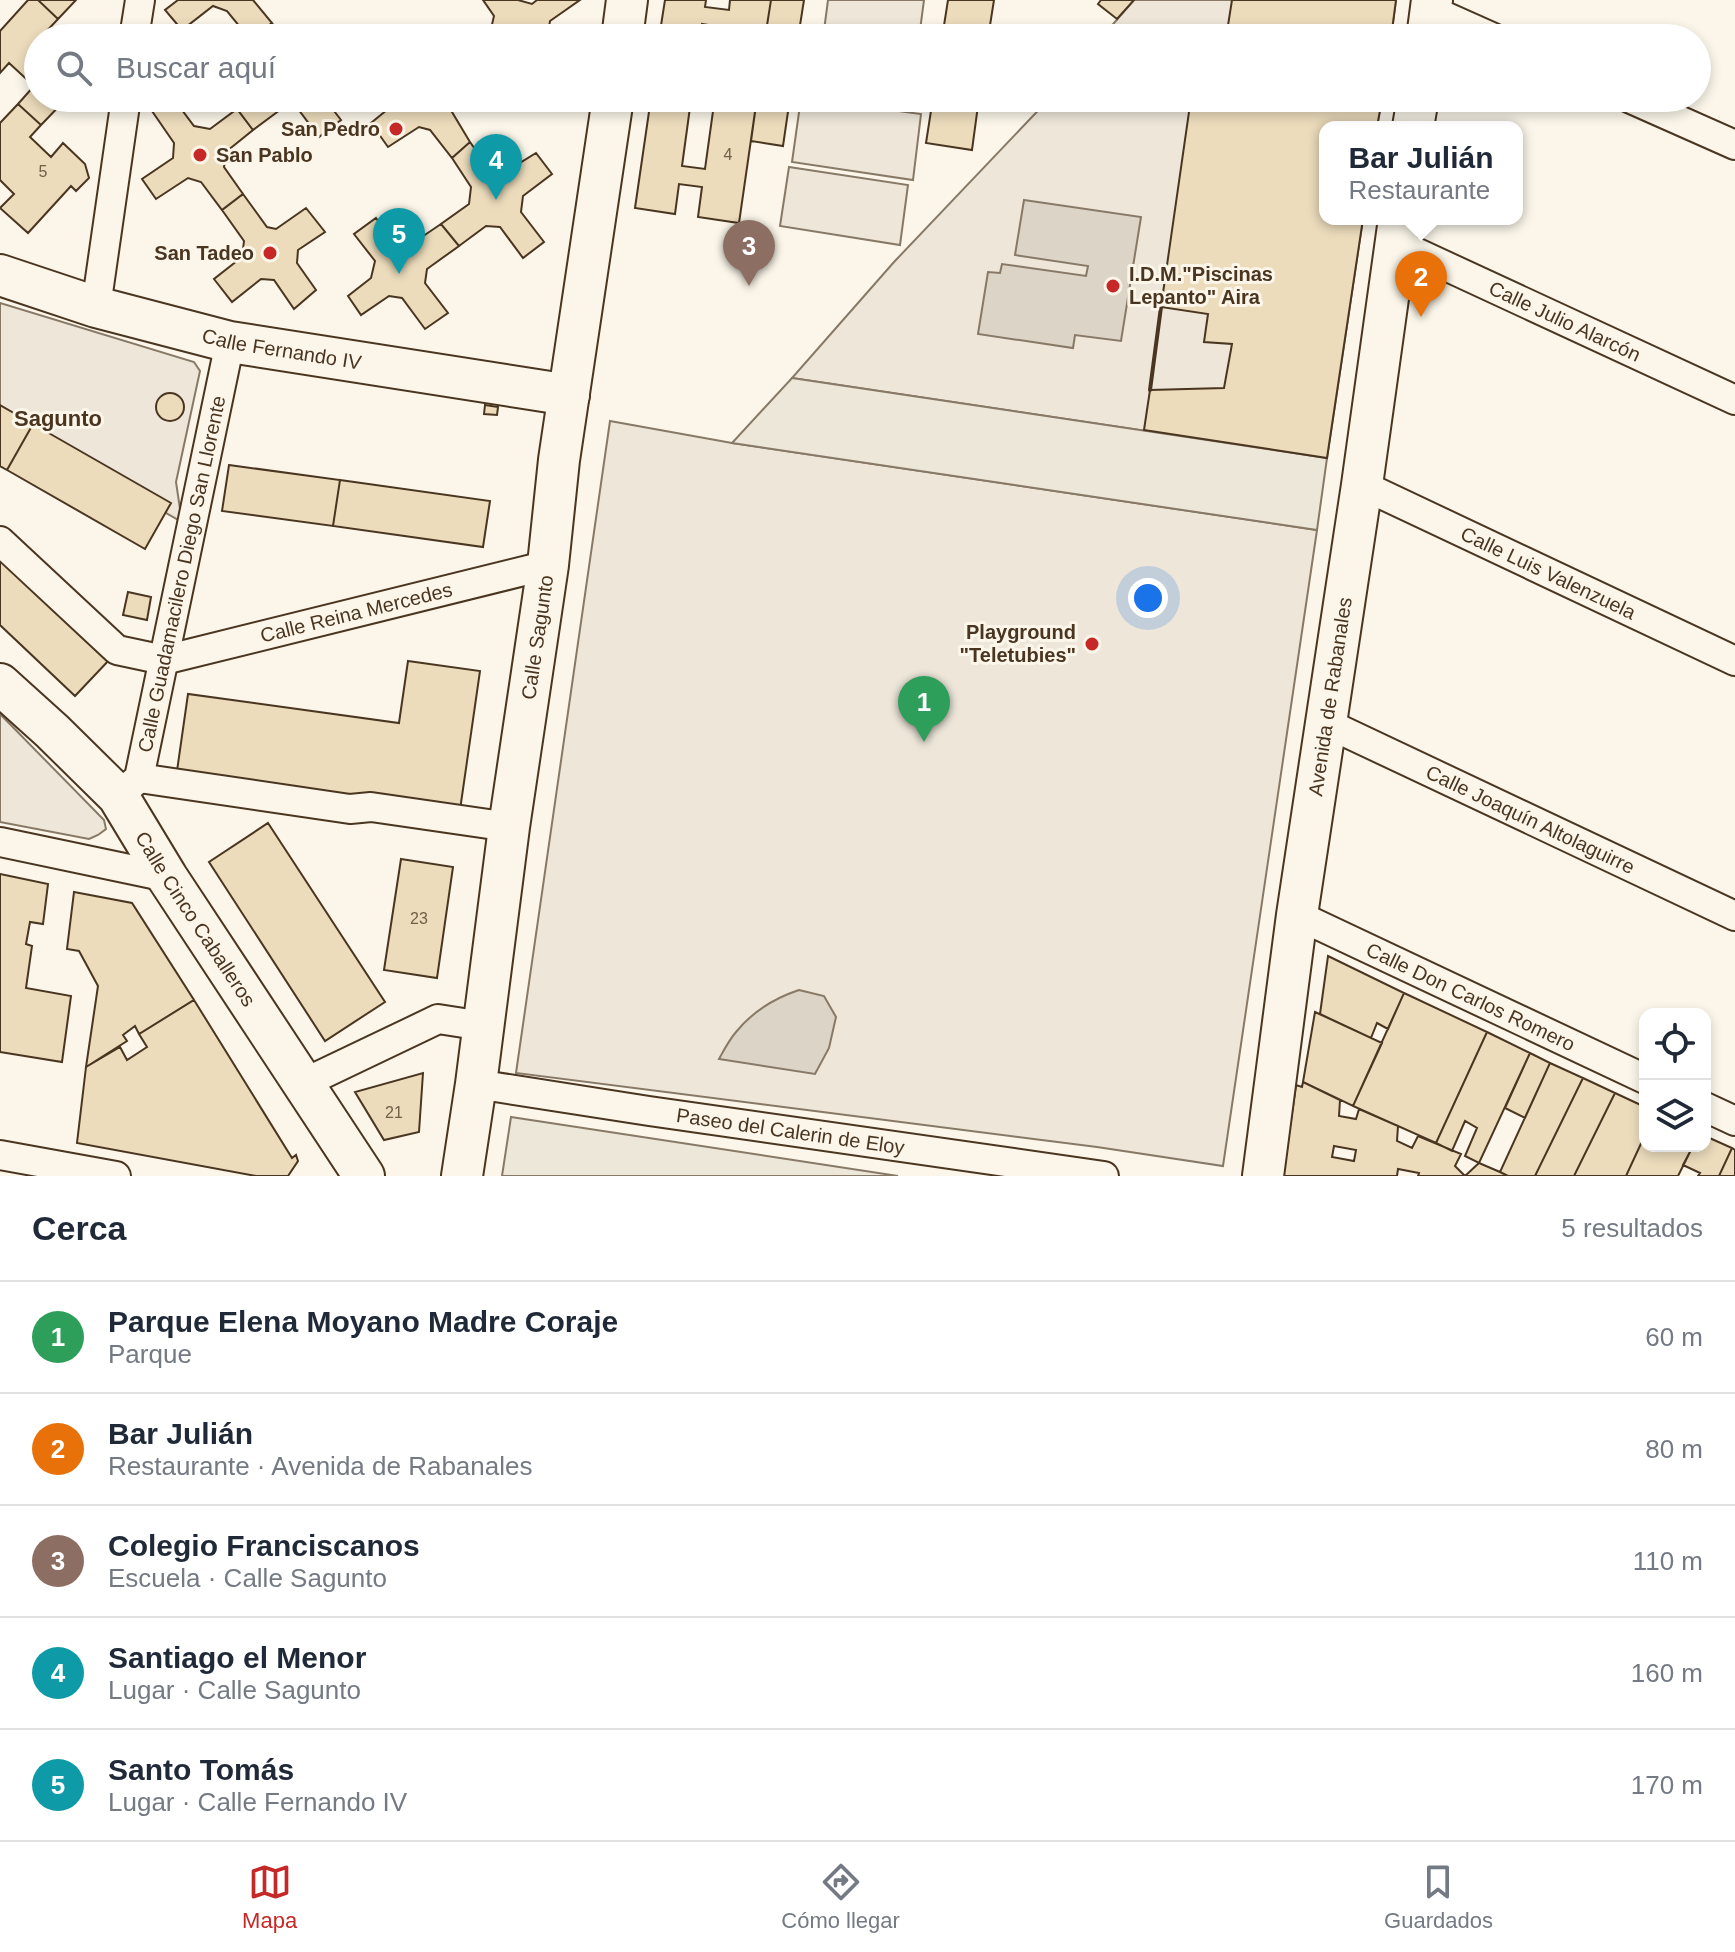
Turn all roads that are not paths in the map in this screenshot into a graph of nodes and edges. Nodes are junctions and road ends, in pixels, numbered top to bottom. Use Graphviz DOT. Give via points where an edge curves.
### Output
graph roads {
  1 [pos="140,0"];
  2 [pos="627,0"];
  3 [pos="1430,16"];
  4 [pos="136,24"];
  5 [pos="624,24"];
  6 [pos="1453,24"];
  7 [pos="124,112"];
  8 [pos="611,112"];
  9 [pos="1661,112"];
  10 [pos="1735,145"];
  11 [pos="1398,231"];
  12 [pos="0,275"];
  13 [pos="96,307"];
  14 [pos="230,342"];
  15 [pos="569,395"];
  16 [pos="1735,400"];
  17 [pos="1362,485"];
  18 [pos="0,541"];
  19 [pos="548,565"];
  20 [pos="164,660"];
  21 [pos="1735,661"];
  22 [pos="0,684"];
  23 [pos="1326,723"];
  24 [pos="128,787"];
  25 [pos="509,827"];
  26 [pos="0,842"];
  27 [pos="167,877"];
  28 [pos="1297,915"];
  29 [pos="1735,916"];
  30 [pos="483,1026"];
  31 [pos="1639,1076"];
  32 [pos="302,1084"];
  33 [pos="476,1084"];
  34 [pos="1711,1110"];
  35 [pos="1735,1121"];
  36 [pos="0,1155"];
  37 [pos="51,1170"];
  38 [pos="116,1176"];
  39 [pos="364,1176"];
  40 [pos="462,1176"];
  41 [pos="1104,1176"];
  42 [pos="1263,1176"];
  1 -- 4 [label="street"];
  2 -- 5 [label="street"];
  3 -- 6 [label="street"];
  7 -- 13 [label="street"];
  8 -- 15 [label="street, Calle Sagunto"];
  9 -- 10 [label="street"];
  11 -- 16 [label="street, Calle Julio Alarcón"];
  11 -- 17 [label="street, Avenida de Rabanales"];
  12 -- 13 [label="street, Calle Fernando IV"];
  13 -- 14 [label="street, Calle Fernando IV"];
  14 -- 15 [label="street, Calle Fernando IV"];
  14 -- 20 [label="street, Calle Guadamacilero Diego San Llorente"];
  15 -- 19 [label="street, Calle Sagunto"];
  17 -- 21 [label="street, Calle Luis Valenzuela"];
  17 -- 23 [label="street, Avenida de Rabanales"];
  18 -- 20 [label="street" via="117,650"];
  19 -- 20 [label="street, Calle Reina Mercedes"];
  19 -- 25 [label="street, Calle Sagunto"];
  20 -- 24 [label="street, Calle Guadamacilero Diego San Llorente"];
  22 -- 24 [label="street, Calle Cinco Caballeros" via="52,731"];
  23 -- 28 [label="street, Avenida de Rabanales"];
  23 -- 29 [label="street, Calle Joaquín Altolaguirre"];
  24 -- 25 [label="street" via="371,807"];
  24 -- 27 [label="street, Calle Cinco Caballeros"];
  25 -- 30 [label="street, Calle Sagunto"];
  26 -- 27 [label="street"];
  27 -- 32 [label="street, Calle Cinco Caballeros"];
  28 -- 31 [label="street, Calle Don Carlos Romero"];
  28 -- 42 [label="street, Avenida de Rabanales"];
  30 -- 32 [label="street" via="438,1019"];
  30 -- 33 [label="street, Calle Sagunto"];
  32 -- 39 [label="street, Calle Cinco Caballeros"];
  33 -- 40 [label="street, Calle Sagunto"];
  33 -- 41 [label="street, Paseo del Calerin de Eloy"];
  34 -- 35 [label="street"];
  36 -- 37 [label="street"];
  37 -- 38 [label="street"];
}
